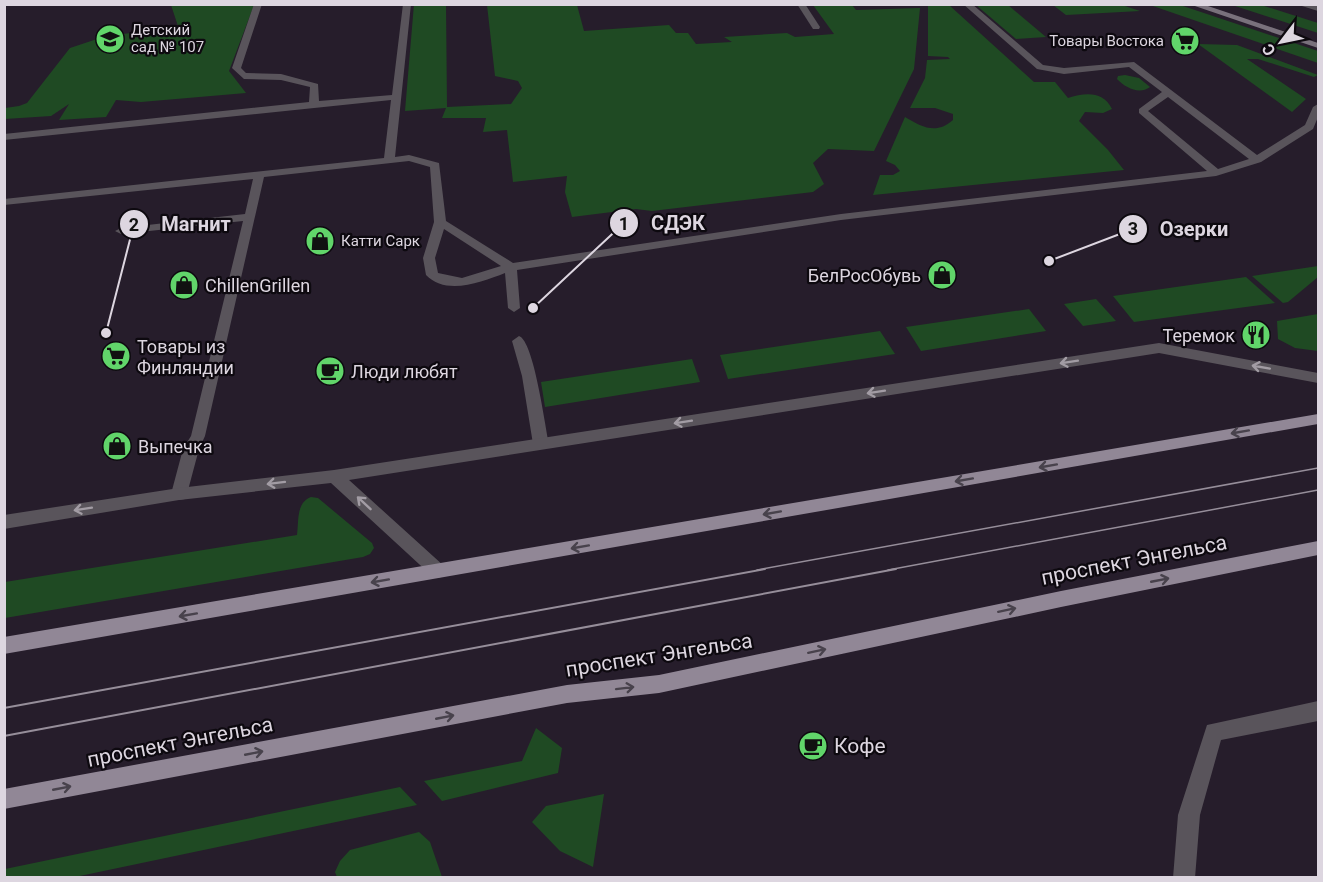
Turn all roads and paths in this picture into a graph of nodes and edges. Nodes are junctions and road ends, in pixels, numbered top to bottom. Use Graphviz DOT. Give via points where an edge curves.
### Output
graph roads {
  1 [pos="258,4"];
  2 [pos="407,4"];
  3 [pos="801,4"];
  4 [pos="967,4"];
  5 [pos="1193,4"];
  6 [pos="1216,4"];
  7 [pos="1305,4"];
  8 [pos="1318,9"];
  9 [pos="816,27"];
  10 [pos="1318,38"];
  11 [pos="1318,46"];
  12 [pos="1168,92"];
  13 [pos="396,97"];
  14 [pos="314,104"];
  15 [pos="1318,107"];
  16 [pos="4,137"];
  17 [pos="1257,160"];
  18 [pos="389,161"];
  19 [pos="260,173"];
  20 [pos="1216,173"];
  21 [pos="4,202"];
  22 [pos="249,218"];
  23 [pos="440,222"];
  24 [pos="121,231"];
  25 [pos="511,267"];
  26 [pos="514,308"];
  27 [pos="519,341"];
  28 [pos="1318,378"];
  29 [pos="1318,419"];
  30 [pos="541,444"];
  31 [pos="334,476"];
  32 [pos="179,494"];
  33 [pos="4,522"];
  34 [pos="1318,548"];
  35 [pos="438,571"];
  36 [pos="4,646"];
  37 [pos="1318,711"];
  38 [pos="4,799"];
  39 [pos="1184,878"];
  1 -- 14 [label="street" via="236,68 244,76 295,77 315,86"];
  2 -- 13 [label="street"];
  3 -- 9 [label="street"];
  4 -- 12 [label="street" via="1040,67 1064,71 1131,64"];
  5 -- 11 [label="street"];
  6 -- 10 [label="street"];
  7 -- 8 [label="street"];
  12 -- 17 [label="street"];
  12 -- 20 [label="street" via="1142,111"];
  13 -- 14 [label="street"];
  13 -- 18 [label="street"];
  14 -- 16 [label="street"];
  15 -- 17 [label="street" via="1309,127"];
  17 -- 20 [label="street"];
  18 -- 19 [label="street"];
  18 -- 23 [label="street" via="409,158 435,165"];
  19 -- 21 [label="street"];
  19 -- 22 [label="street"];
  20 -- 25 [label="street" via="841,217"];
  22 -- 24 [label="street"];
  22 -- 32 [label="street" via="198,436 190,449"];
  23 -- 25 [label="street"];
  23 -- 25 [label="street" via="429,258 432,275 448,283 474,280"];
  25 -- 26 [label="street"];
  27 -- 30 [label="street"];
  28 -- 30 [label="street, one-way" via="1159,348"];
  29 -- 35 [label="main road, one-way"];
  30 -- 31 [label="street"];
  31 -- 32 [label="street, one-way"];
  35 -- 31 [label="street, one-way"];
  32 -- 33 [label="street, one-way"];
  38 -- 34 [label="main road, проспект Энгельса, one-way" via="567,694 659,684"];
  35 -- 36 [label="main road, one-way"];
  37 -- 39 [label="street" via="1214,732 1189,815"];
}
